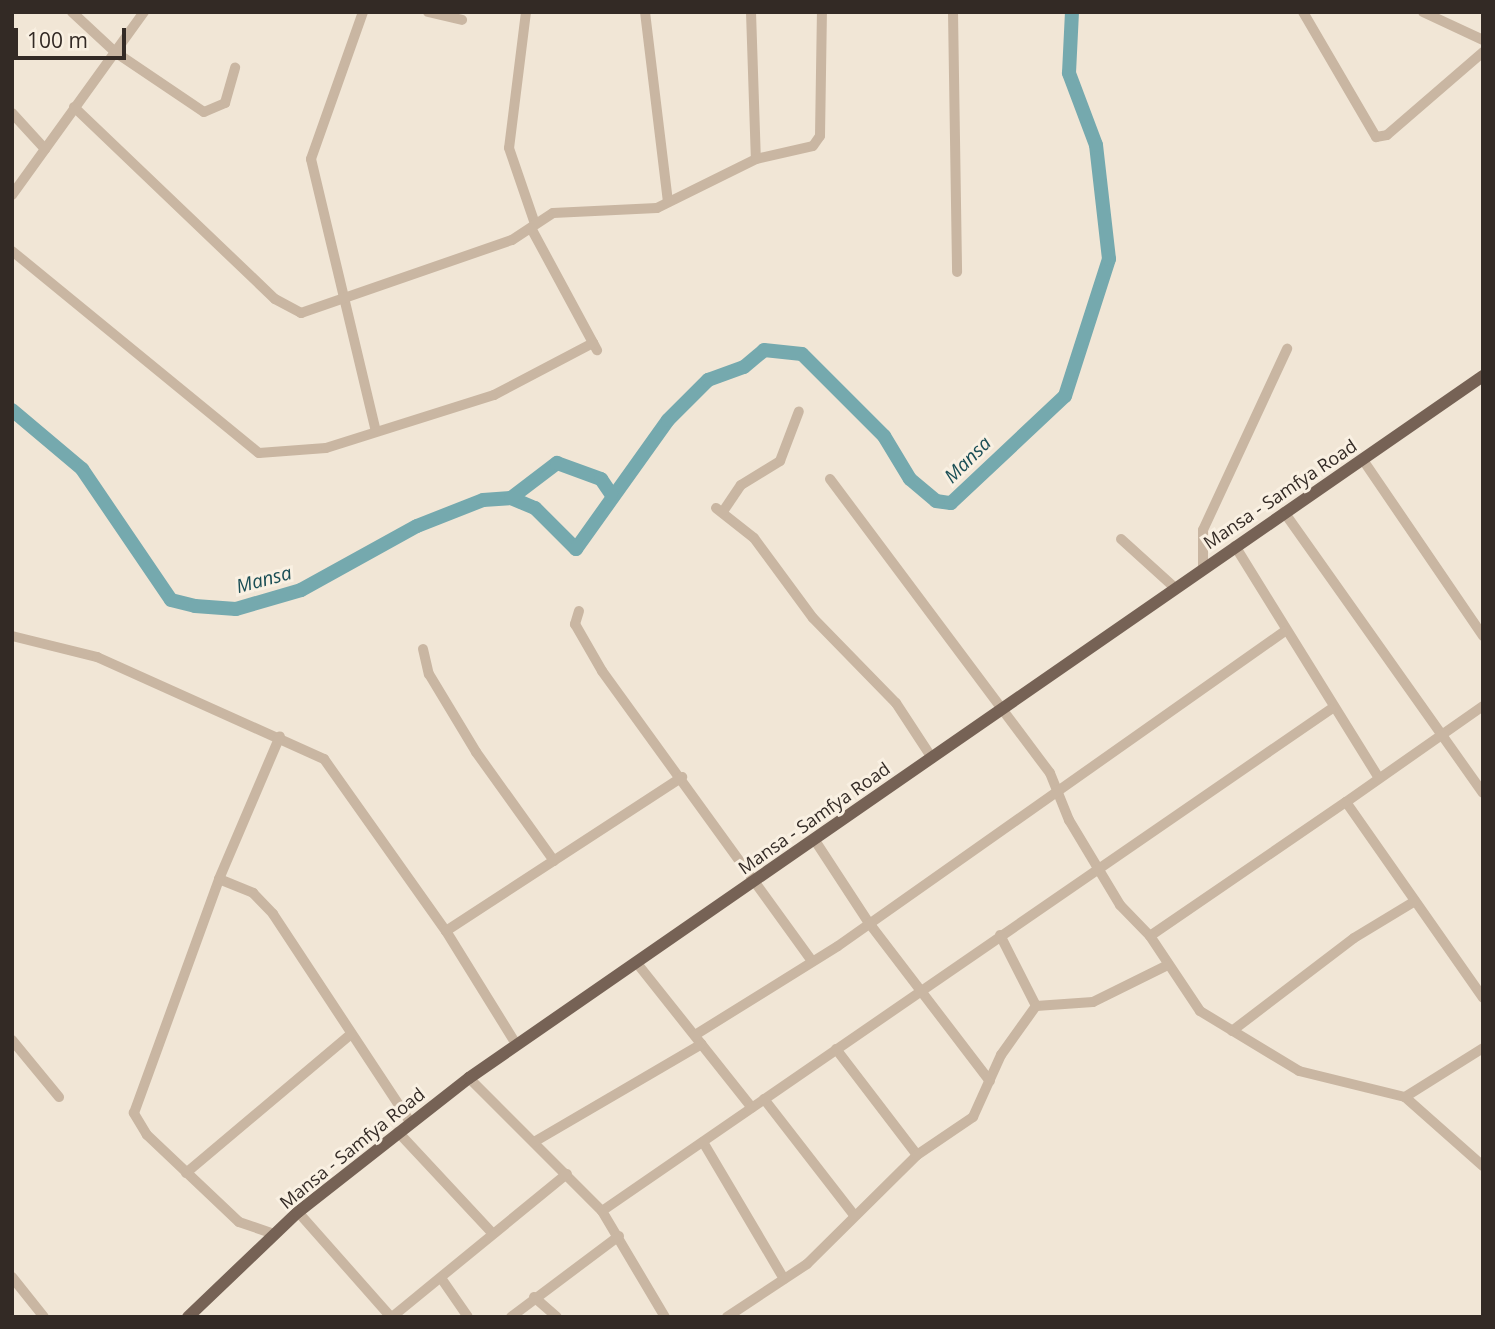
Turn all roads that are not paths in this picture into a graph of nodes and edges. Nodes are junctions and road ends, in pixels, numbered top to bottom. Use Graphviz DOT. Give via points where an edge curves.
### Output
graph roads {
  1 [pos="72,12"];
  2 [pos="144,12"];
  3 [pos="363,12"];
  4 [pos="428,12"];
  5 [pos="526,12"];
  6 [pos="645,12"];
  7 [pos="751,12"];
  8 [pos="822,12"];
  9 [pos="953,12"];
  10 [pos="1303,12"];
  11 [pos="1423,12"];
  12 [pos="462,20"];
  13 [pos="1483,40"];
  14 [pos="115,52"];
  15 [pos="1483,52"];
  16 [pos="234,67"];
  17 [pos="74,107"];
  18 [pos="12,113"];
  19 [pos="44,149"];
  20 [pos="756,159"];
  21 [pos="12,195"];
  22 [pos="668,201"];
  23 [pos="533,226"];
  24 [pos="12,251"];
  25 [pos="957,272"];
  26 [pos="350,301"];
  27 [pos="1287,349"];
  28 [pos="1483,376"];
  29 [pos="799,411"];
  30 [pos="375,428"];
  31 [pos="1363,460"];
  32 [pos="830,479"];
  33 [pos="1284,512"];
  34 [pos="1121,539"];
  35 [pos="1235,546"];
  36 [pos="1203,568"];
  37 [pos="1175,588"];
  38 [pos="579,611"];
  39 [pos="1285,631"];
  40 [pos="12,636"];
  41 [pos="1483,636"];
  42 [pos="424,649"];
  43 [pos="1483,706"];
  44 [pos="1002,708"];
  45 [pos="1331,709"];
  46 [pos="1441,734"];
  47 [pos="280,736"];
  48 [pos="932,758"];
  49 [pos="682,777"];
  50 [pos="1378,777"];
  51 [pos="1059,790"];
  52 [pos="1483,793"];
  53 [pos="1346,802"];
  54 [pos="814,839"];
  55 [pos="554,861"];
  56 [pos="1099,868"];
  57 [pos="219,879"];
  58 [pos="755,881"];
  59 [pos="1415,901"];
  60 [pos="869,923"];
  61 [pos="446,931"];
  62 [pos="1000,935"];
  63 [pos="1150,936"];
  64 [pos="812,961"];
  65 [pos="636,962"];
  66 [pos="1168,965"];
  67 [pos="918,989"];
  68 [pos="1483,998"];
  69 [pos="1036,1006"];
  70 [pos="1231,1031"];
  71 [pos="351,1034"];
  72 [pos="695,1035"];
  73 [pos="12,1040"];
  74 [pos="516,1044"];
  75 [pos="702,1044"];
  76 [pos="1483,1048"];
  77 [pos="836,1049"];
  78 [pos="469,1078"];
  79 [pos="990,1081"];
  80 [pos="59,1097"];
  81 [pos="1405,1097"];
  82 [pos="764,1099"];
  83 [pos="752,1108"];
  84 [pos="410,1122"];
  85 [pos="398,1132"];
  86 [pos="534,1142"];
  87 [pos="703,1142"];
  88 [pos="917,1155"];
  89 [pos="1483,1166"];
  90 [pos="186,1172"];
  91 [pos="567,1174"];
  92 [pos="602,1211"];
  93 [pos="298,1212"];
  94 [pos="853,1215"];
  95 [pos="274,1234"];
  96 [pos="493,1234"];
  97 [pos="620,1236"];
  98 [pos="12,1277"];
  99 [pos="441,1278"];
  100 [pos="784,1279"];
  101 [pos="534,1297"];
  102 [pos="44,1317"];
  103 [pos="188,1317"];
  104 [pos="391,1317"];
  105 [pos="468,1317"];
  106 [pos="511,1317"];
  107 [pos="557,1317"];
  108 [pos="666,1317"];
  109 [pos="727,1317"];
  1 -- 14 [label="street"];
  2 -- 14 [label="street"];
  3 -- 26 [label="street" via="311,159"];
  4 -- 12 [label="street"];
  5 -- 23 [label="street" via="509,148"];
  6 -- 22 [label="street"];
  7 -- 20 [label="street"];
  8 -- 20 [label="street" via="820,136 813,146"];
  9 -- 25 [label="street"];
  10 -- 15 [label="street" via="1376,137 1387,135"];
  11 -- 13 [label="street"];
  14 -- 16 [label="street" via="204,112 225,103"];
  14 -- 17 [label="street"];
  17 -- 19 [label="street"];
  17 -- 26 [label="street" via="286,309 301,313"];
  18 -- 19 [label="street"];
  19 -- 21 [label="street"];
  20 -- 22 [label="street"];
  22 -- 23 [label="street" via="646,210 561,211"];
  23 -- 26 [label="street"];
  23 -- 30 [label="street" via="595,347 494,395"];
  24 -- 30 [label="street" via="146,355 243,446 275,454 326,448"];
  26 -- 30 [label="street"];
  27 -- 36 [label="street" via="1203,530"];
  28 -- 31 [label="main road, Mansa - Samfya Road"];
  29 -- 48 [label="street" via="780,461 741,485 720,509 896,703"];
  31 -- 33 [label="main road, Mansa - Samfya Road"];
  31 -- 41 [label="street"];
  32 -- 44 [label="street"];
  33 -- 35 [label="main road, Mansa - Samfya Road"];
  33 -- 46 [label="street"];
  34 -- 37 [label="street"];
  35 -- 36 [label="main road, Mansa - Samfya Road"];
  35 -- 39 [label="street"];
  36 -- 37 [label="main road, Mansa - Samfya Road"];
  37 -- 44 [label="main road, Mansa - Samfya Road"];
  38 -- 49 [label="street" via="575,624 585,645"];
  39 -- 45 [label="street"];
  39 -- 51 [label="street"];
  40 -- 47 [label="street" via="97,657"];
  42 -- 55 [label="street" via="429,674 470,742"];
  43 -- 46 [label="street"];
  44 -- 48 [label="main road, Mansa - Samfya Road"];
  44 -- 51 [label="street"];
  45 -- 50 [label="street"];
  45 -- 56 [label="street"];
  46 -- 50 [label="street"];
  46 -- 52 [label="street"];
  47 -- 57 [label="street"];
  47 -- 61 [label="street" via="304,746 335,772"];
  48 -- 54 [label="main road, Mansa - Samfya Road"];
  49 -- 55 [label="street"];
  49 -- 58 [label="street"];
  50 -- 53 [label="street"];
  51 -- 56 [label="street" via="1069,820"];
  51 -- 60 [label="street"];
  53 -- 59 [label="street"];
  53 -- 63 [label="street"];
  54 -- 58 [label="main road, Mansa - Samfya Road"];
  54 -- 60 [label="street"];
  55 -- 61 [label="street"];
  56 -- 62 [label="street"];
  56 -- 63 [label="street" via="1120,905"];
  57 -- 71 [label="street" via="261,900"];
  57 -- 90 [label="street" via="134,1108 147,1135"];
  58 -- 64 [label="street"];
  58 -- 65 [label="main road, Mansa - Samfya Road"];
  59 -- 68 [label="street"];
  59 -- 70 [label="street" via="1354,938"];
  60 -- 64 [label="street"];
  60 -- 67 [label="street"];
  61 -- 74 [label="street"];
  62 -- 67 [label="street"];
  62 -- 69 [label="street"];
  63 -- 66 [label="street"];
  64 -- 72 [label="street"];
  65 -- 72 [label="street"];
  65 -- 74 [label="main road, Mansa - Samfya Road"];
  66 -- 69 [label="street" via="1093,1002"];
  66 -- 70 [label="street" via="1200,1011"];
  67 -- 77 [label="street"];
  67 -- 79 [label="street"];
  69 -- 79 [label="street"];
  70 -- 81 [label="street" via="1311,1076"];
  71 -- 84 [label="street"];
  71 -- 90 [label="street"];
  72 -- 75 [label="street"];
  73 -- 80 [label="street"];
  74 -- 78 [label="main road, Mansa - Samfya Road"];
  75 -- 83 [label="street"];
  75 -- 86 [label="street"];
  76 -- 81 [label="street"];
  77 -- 82 [label="street"];
  77 -- 88 [label="street"];
  78 -- 84 [label="main road, Mansa - Samfya Road"];
  78 -- 86 [label="street"];
  79 -- 88 [label="street" via="973,1117"];
  81 -- 89 [label="street"];
  82 -- 83 [label="street"];
  82 -- 94 [label="street"];
  83 -- 87 [label="street"];
  84 -- 85 [label="main road, Mansa - Samfya Road"];
  85 -- 93 [label="main road, Mansa - Samfya Road"];
  85 -- 96 [label="street"];
  86 -- 91 [label="street"];
  87 -- 92 [label="street"];
  87 -- 100 [label="street"];
  88 -- 94 [label="street"];
  90 -- 95 [label="street" via="239,1222"];
  91 -- 92 [label="street"];
  91 -- 96 [label="street"];
  92 -- 97 [label="street"];
  93 -- 95 [label="main road, Mansa - Samfya Road"];
  93 -- 104 [label="street"];
  94 -- 100 [label="street" via="821,1251"];
  95 -- 103 [label="main road, Mansa - Samfya Road"];
  96 -- 99 [label="street"];
  97 -- 101 [label="street"];
  97 -- 108 [label="street"];
  98 -- 102 [label="street"];
  99 -- 104 [label="street"];
  99 -- 105 [label="street"];
  100 -- 109 [label="street"];
  101 -- 106 [label="street"];
  101 -- 107 [label="street"];
}
